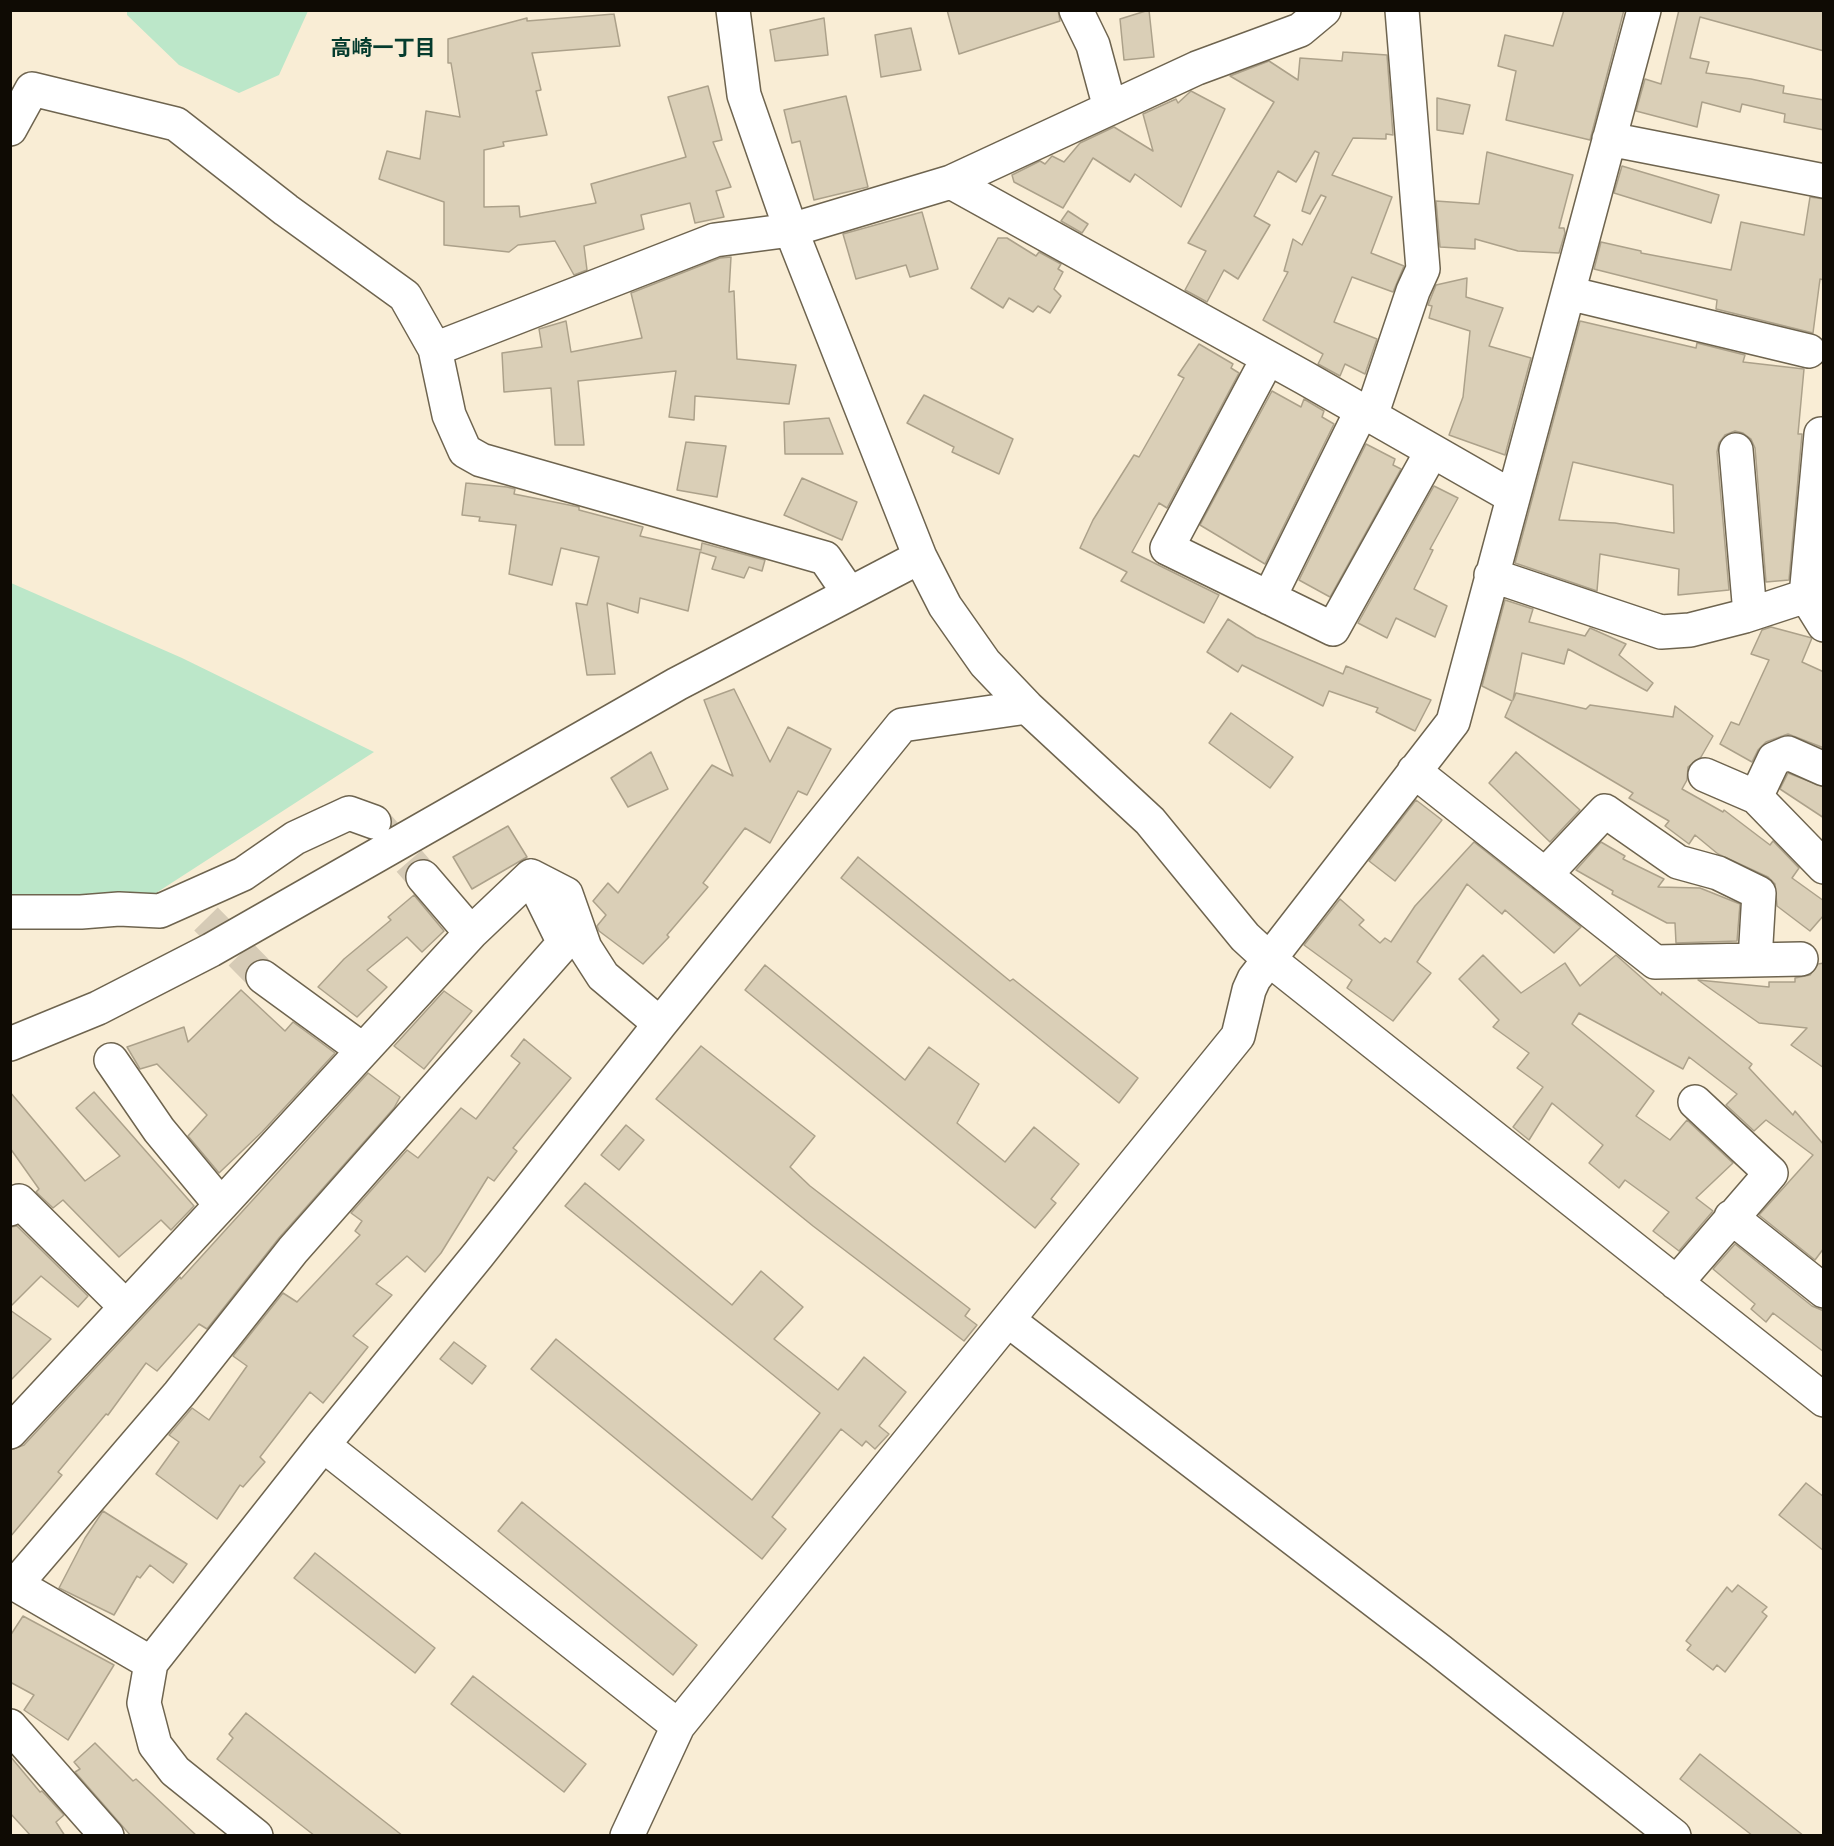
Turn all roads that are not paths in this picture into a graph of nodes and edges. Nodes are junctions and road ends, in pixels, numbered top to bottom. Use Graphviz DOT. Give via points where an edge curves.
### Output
graph roads {
  1 [pos="733,10"];
  2 [pos="1076,10"];
  3 [pos="1324,10"];
  4 [pos="1402,10"];
  5 [pos="1644,10"];
  6 [pos="21,84"];
  7 [pos="1110,108"];
  8 [pos="10,129"];
  9 [pos="1609,138"];
  10 [pos="1824,181"];
  11 [pos="951,182"];
  12 [pos="791,230"];
  13 [pos="1568,293"];
  14 [pos="435,349"];
  15 [pos="1809,351"];
  16 [pos="1268,357"];
  17 [pos="1367,413"];
  18 [pos="1821,434"];
  19 [pos="1432,450"];
  20 [pos="1736,450"];
  21 [pos="1513,497"];
  22 [pos="920,557"];
  23 [pos="1491,575"];
  24 [pos="1815,592"];
  25 [pos="849,593"];
  26 [pos="1269,598"];
  27 [pos="1750,614"];
  28 [pos="1824,625"];
  29 [pos="1027,707"];
  30 [pos="1824,769"];
  31 [pos="1414,771"];
  32 [pos="1705,776"];
  33 [pos="1756,797"];
  34 [pos="374,822"];
  35 [pos="1824,867"];
  36 [pos="1545,875"];
  37 [pos="531,876"];
  38 [pos="423,877"];
  39 [pos="10,912"];
  40 [pos="471,933"];
  41 [pos="1801,959"];
  42 [pos="1270,960"];
  43 [pos="1755,960"];
  44 [pos="263,978"];
  45 [pos="660,1024"];
  46 [pos="10,1044"];
  47 [pos="363,1050"];
  48 [pos="111,1060"];
  49 [pos="1695,1102"];
  50 [pos="221,1205"];
  51 [pos="10,1209"];
  52 [pos="1731,1217"];
  53 [pos="1676,1283"];
  54 [pos="1824,1292"];
  55 [pos="126,1307"];
  56 [pos="1009,1321"];
  57 [pos="1824,1400"];
  58 [pos="10,1432"];
  59 [pos="323,1445"];
  60 [pos="13,1582"];
  61 [pos="151,1663"];
  62 [pos="10,1726"];
  63 [pos="678,1726"];
  64 [pos="107,1836"];
  65 [pos="256,1836"];
  66 [pos="627,1836"];
  67 [pos="1674,1836"];
  1 -- 12 [label="street" via="744,95"];
  2 -- 7 [label="street" via="1093,45"];
  3 -- 7 [label="street" via="1300,30 1197,68"];
  4 -- 17 [label="street" via="1423,269"];
  5 -- 9 [label="street"];
  6 -- 8 [label="street"];
  6 -- 14 [label="street" via="176,124 405,296"];
  7 -- 11 [label="street"];
  9 -- 10 [label="street"];
  9 -- 13 [label="street"];
  11 -- 12 [label="street"];
  11 -- 16 [label="street"];
  12 -- 14 [label="street" via="715,240"];
  12 -- 22 [label="street"];
  13 -- 15 [label="street"];
  13 -- 21 [label="street"];
  14 -- 25 [label="street" via="448,415 465,451 481,460 825,558"];
  16 -- 17 [label="street"];
  16 -- 26 [label="street" via="1167,548"];
  17 -- 19 [label="street"];
  17 -- 26 [label="street"];
  18 -- 24 [label="street"];
  19 -- 21 [label="street"];
  19 -- 26 [label="street" via="1333,629"];
  20 -- 27 [label="street"];
  21 -- 23 [label="street"];
  22 -- 25 [label="street"];
  22 -- 29 [label="street" via="945,606 985,663"];
  23 -- 27 [label="street" via="1661,632 1690,630"];
  23 -- 31 [label="street" via="1453,722"];
  24 -- 27 [label="street"];
  24 -- 28 [label="street"];
  25 -- 46 [label="street" via="677,684 211,950 98,1008"];
  29 -- 42 [label="street" via="1150,821 1245,937"];
  29 -- 45 [label="street" via="902,725"];
  30 -- 33 [label="street" via="1788,753 1774,759"];
  31 -- 36 [label="street"];
  31 -- 42 [label="street"];
  32 -- 33 [label="street"];
  33 -- 35 [label="street"];
  34 -- 39 [label="street" via="349,813 295,838 197,909"];
  36 -- 43 [label="street" via="1654,962"];
  36 -- 43 [label="street" via="1605,811 1678,862 1718,873 1759,893"];
  37 -- 40 [label="street"];
  37 -- 45 [label="street" via="566,894 585,948 603,976"];
  37 -- 60 [label="street" via="564,943 293,1250 179,1394"];
  38 -- 40 [label="street"];
  40 -- 47 [label="street"];
  41 -- 43 [label="street"];
  42 -- 53 [label="street"];
  42 -- 56 [label="street" via="1251,984 1238,1036"];
  44 -- 47 [label="street"];
  45 -- 59 [label="street"];
  47 -- 50 [label="street"];
  48 -- 50 [label="street" via="159,1130"];
  49 -- 52 [label="street" via="1771,1173"];
  50 -- 55 [label="street"];
  51 -- 55 [label="street" via="19,1201"];
  52 -- 53 [label="street"];
  52 -- 54 [label="street"];
  53 -- 57 [label="street"];
  55 -- 58 [label="street"];
  56 -- 63 [label="street"];
  56 -- 67 [label="street" via="1439,1650"];
  59 -- 61 [label="street"];
  59 -- 63 [label="street"];
  60 -- 61 [label="street"];
  61 -- 65 [label="street" via="144,1703 155,1745 175,1771"];
  62 -- 64 [label="street"];
  63 -- 66 [label="street"];
}
